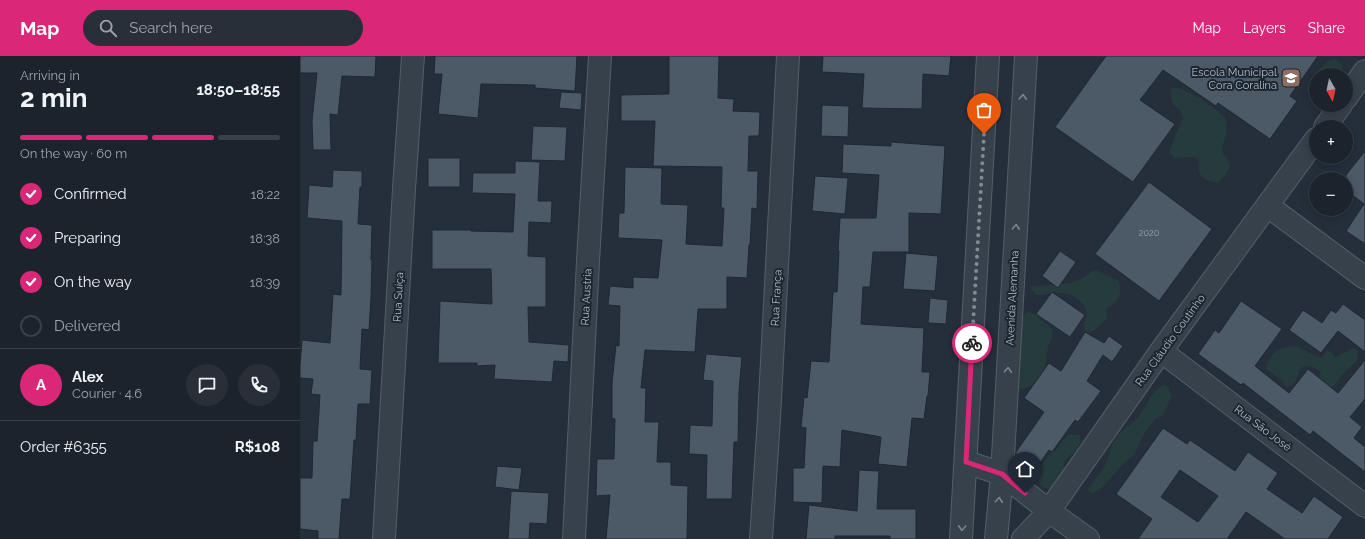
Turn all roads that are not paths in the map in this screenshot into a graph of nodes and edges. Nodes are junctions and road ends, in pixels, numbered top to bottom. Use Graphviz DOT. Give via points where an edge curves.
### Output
graph roads {
  1 [pos="413,56"];
  2 [pos="600,56"];
  3 [pos="788,56"];
  4 [pos="988,56"];
  5 [pos="1026,56"];
  6 [pos="1365,71"];
  7 [pos="1353,88"];
  8 [pos="1309,149"];
  9 [pos="1268,206"];
  10 [pos="1365,278"];
  11 [pos="1161,351"];
  12 [pos="966,462"];
  13 [pos="1002,474"];
  14 [pos="1365,506"];
  15 [pos="1049,511"];
  16 [pos="384,539"];
  17 [pos="574,539"];
  18 [pos="762,539"];
  19 [pos="961,539"];
  20 [pos="996,539"];
  21 [pos="1023,539"];
  22 [pos="1088,539"];
  1 -- 16 [label="street, Rua Suiça"];
  2 -- 17 [label="street, Rua Austria"];
  3 -- 18 [label="street, Rua França"];
  4 -- 12 [label="street"];
  13 -- 5 [label="street, Avenida Alemanha, one-way"];
  6 -- 7 [label="street"];
  8 -- 9 [label="street, Rua Cláudio Coutinho"];
  9 -- 10 [label="street"];
  9 -- 11 [label="street, Rua Cláudio Coutinho"];
  11 -- 14 [label="street, Rua São José"];
  11 -- 15 [label="street, Rua Cláudio Coutinho"];
  12 -- 13 [label="street"];
  12 -- 19 [label="street, one-way"];
  13 -- 15 [label="street"];
  20 -- 13 [label="street, Avenida Alemanha, one-way"];
  15 -- 21 [label="street, Rua Cláudio Coutinho"];
  15 -- 22 [label="street"];
}
